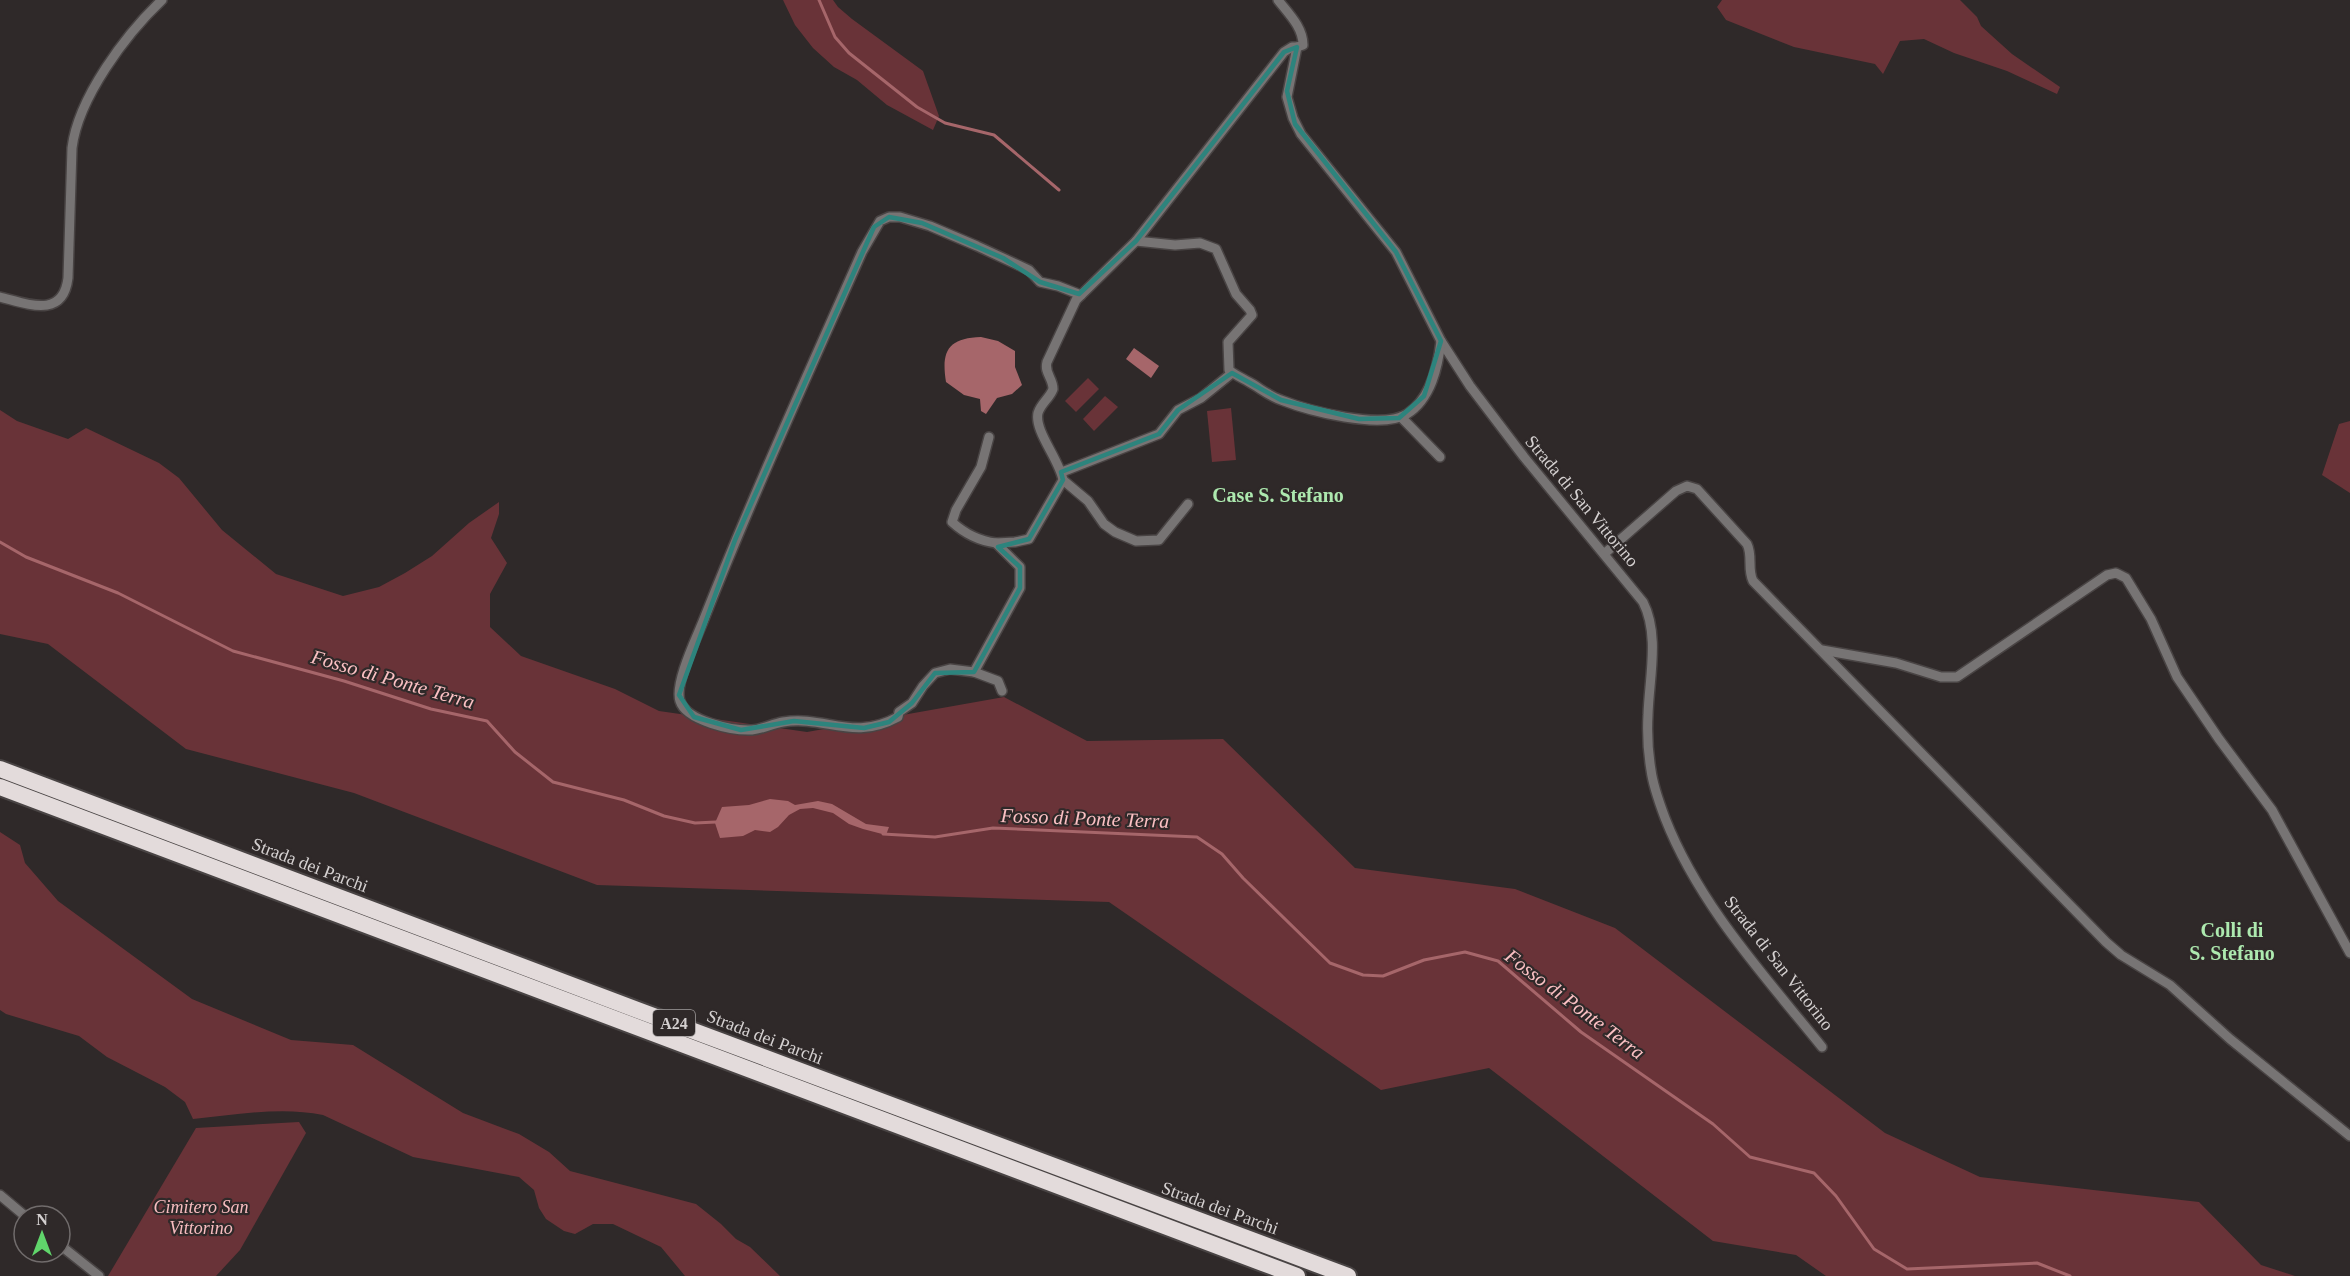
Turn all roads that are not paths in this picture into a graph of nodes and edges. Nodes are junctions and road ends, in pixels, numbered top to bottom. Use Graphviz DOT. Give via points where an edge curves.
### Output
graph roads {
  1 [pos="162,0"];
  2 [pos="1278,0"];
  3 [pos="1298,47"];
  4 [pos="1136,241"];
  5 [pos="1081,295"];
  6 [pos="0,297"];
  7 [pos="1441,341"];
  8 [pos="1232,373"];
  9 [pos="1401,417"];
  10 [pos="989,437"];
  11 [pos="1440,457"];
  12 [pos="1062,476"];
  13 [pos="1188,504"];
  14 [pos="996,543"];
  15 [pos="1604,554"];
  16 [pos="1822,650"];
  17 [pos="974,672"];
  18 [pos="1002,691"];
  19 [pos="0,769"];
  20 [pos="0,788"];
  21 [pos="2350,952"];
  22 [pos="1822,1047"];
  23 [pos="2350,1136"];
  24 [pos="0,1195"];
  25 [pos="12,1205"];
  26 [pos="72,1255"];
  27 [pos="99,1276"];
  28 [pos="1297,1276"];
  29 [pos="1348,1276"];
  1 -- 6 [label="street" via="113,57 76,128 68,278 63,294 48,305"];
  2 -- 3 [label="street, Strada di San Vittorino" via="1301,32 1303,45"];
  3 -- 4 [label="street" via="1284,52"];
  3 -- 7 [label="street, Strada di San Vittorino" via="1287,90 1295,124 1396,252"];
  4 -- 5 [label="street"];
  4 -- 8 [label="street" via="1203,243 1219,253 1236,294 1252,315 1228,342 1227,366"];
  5 -- 12 [label="street" via="1047,362 1053,389 1037,418"];
  5 -- 17 [label="street" via="1040,282 1029,270 922,223 891,216 877,223 735,540 685,669 679,695 682,705 694,717 737,729 759,729 794,721 864,728 898,717 935,673 950,669"];
  7 -- 9 [label="street" via="1427,391 1416,407"];
  7 -- 15 [label="street, Strada di San Vittorino" via="1506,435"];
  8 -- 9 [label="street" via="1289,403 1359,419 1383,421"];
  8 -- 12 [label="street" via="1178,410 1160,434"];
  9 -- 11 [label="street"];
  10 -- 14 [label="street" via="981,467 952,522 961,530"];
  12 -- 13 [label="street" via="1090,503 1107,527 1136,541 1159,540"];
  12 -- 14 [label="street" via="1029,539"];
  14 -- 17 [label="street" via="1020,567 1020,588"];
  15 -- 16 [label="street" via="1676,491 1695,487 1747,544 1753,581"];
  15 -- 22 [label="street, Strada di San Vittorino" via="1637,592 1648,615 1650,765 1676,843 1735,939"];
  16 -- 21 [label="street" via="1956,677 2107,575 2123,575 2148,613 2177,677 2272,810"];
  16 -- 23 [label="street" via="2106,942 2169,986"];
  17 -- 18 [label="street" via="998,681"];
  19 -- 29 [label="highway, Strada dei Parchi / A24"];
  20 -- 28 [label="highway, Strada dei Parchi / A24"];
  24 -- 25 [label="street"];
  26 -- 27 [label="street"];
}
